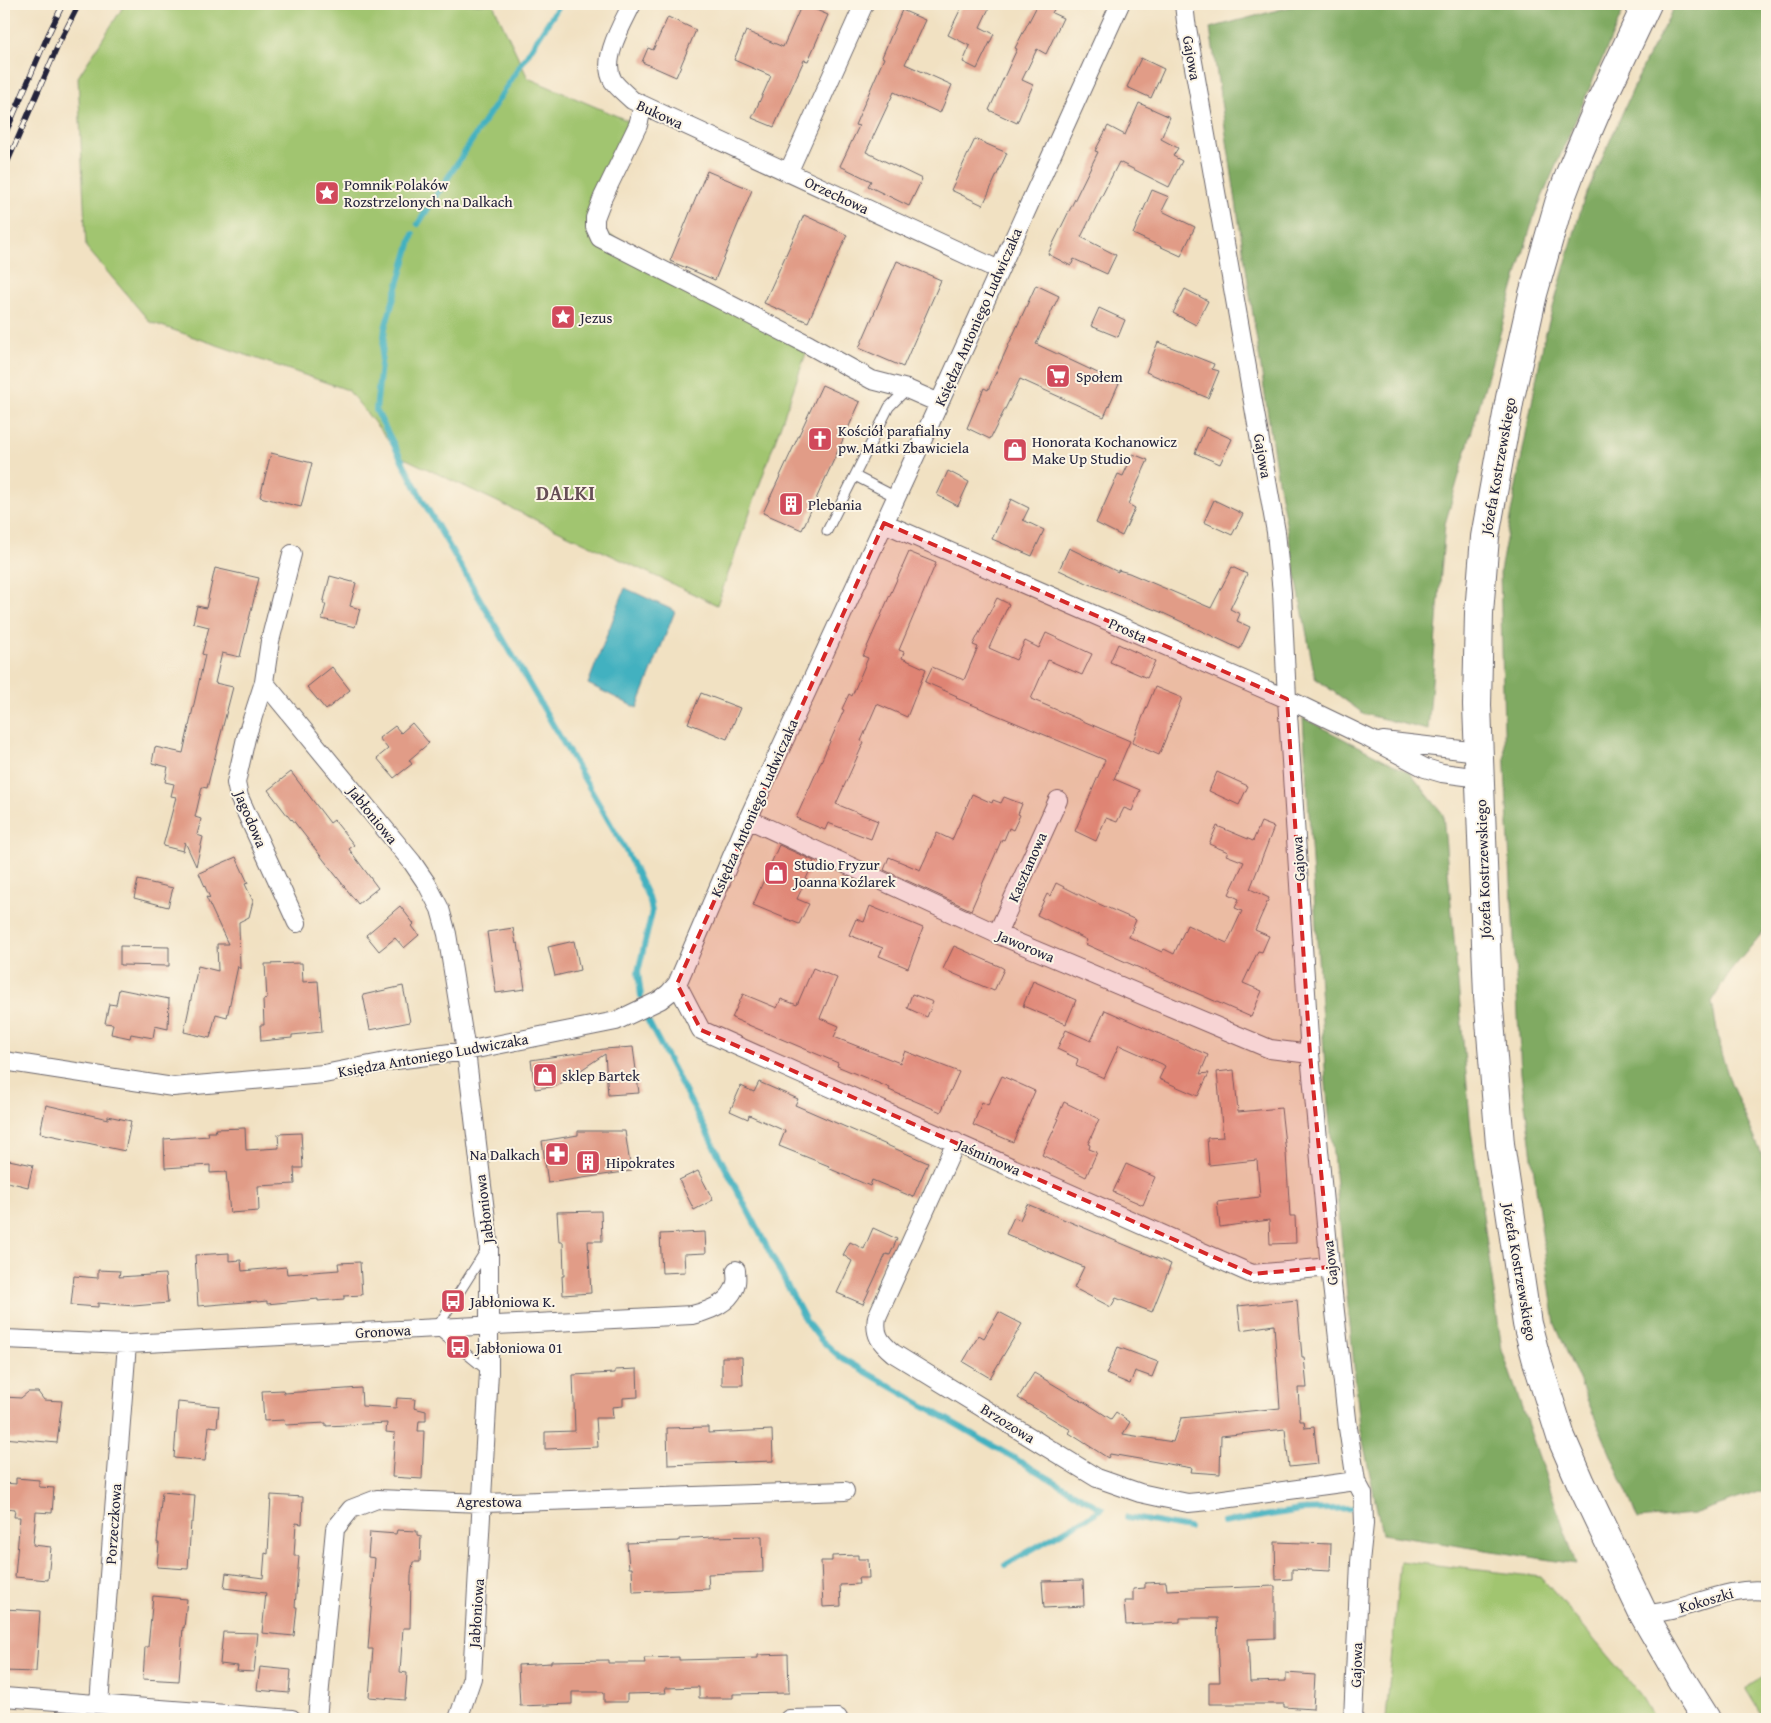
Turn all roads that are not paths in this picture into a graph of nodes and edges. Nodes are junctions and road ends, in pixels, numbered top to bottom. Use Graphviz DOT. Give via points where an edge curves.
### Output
graph roads {
  1 [pos="632,4"];
  2 [pos="864,4"];
  3 [pos="1120,4"];
  4 [pos="1184,4"];
  5 [pos="1647,4"];
  6 [pos="643,106"];
  7 [pos="788,173"];
  8 [pos="999,270"];
  9 [pos="907,389"];
  10 [pos="939,403"];
  11 [pos="855,476"];
  12 [pos="896,497"];
  13 [pos="884,523"];
  14 [pos="827,531"];
  15 [pos="292,554"];
  16 [pos="264,682"];
  17 [pos="1287,699"];
  18 [pos="1370,739"];
  19 [pos="1479,765"];
  20 [pos="1058,800"];
  21 [pos="748,819"];
  22 [pos="297,923"];
  23 [pos="997,934"];
  24 [pos="676,984"];
  25 [pos="466,1051"];
  26 [pos="1310,1054"];
  27 [pos="4,1060"];
  28 [pos="956,1142"];
  29 [pos="489,1245"];
  30 [pos="1330,1267"];
  31 [pos="736,1270"];
  32 [pos="488,1325"];
  33 [pos="436,1329"];
  34 [pos="4,1339"];
  35 [pos="127,1344"];
  36 [pos="489,1372"];
  37 [pos="1356,1481"];
  38 [pos="845,1491"];
  39 [pos="483,1502"];
  40 [pos="1767,1591"];
  41 [pos="1644,1615"];
  42 [pos="4,1697"];
  43 [pos="99,1704"];
  44 [pos="838,1718"];
  45 [pos="292,1719"];
  46 [pos="317,1719"];
  47 [pos="458,1719"];
  48 [pos="790,1719"];
  49 [pos="1353,1719"];
  50 [pos="1706,1719"];
  1 -- 6 [label="street, Bukowa" via="608,62 612,80"];
  2 -- 7 [label="street, Orzechowa"];
  3 -- 8 [label="street, Księdza Antoniego Ludwiczaka"];
  4 -- 17 [label="street, Gajowa" via="1276,532"];
  5 -- 19 [label="main road, Józefa Kostrzewskiego" via="1600,103 1559,202 1533,294 1510,398 1485,537 1478,632"];
  6 -- 7 [label="street, Bukowa"];
  6 -- 9 [label="street" via="638,125 595,218 600,238 872,380"];
  7 -- 8 [label="street, Orzechowa"];
  8 -- 10 [label="street, Księdza Antoniego Ludwiczaka"];
  9 -- 10 [label="street"];
  9 -- 11 [label="lane" via="888,407"];
  10 -- 12 [label="street, Księdza Antoniego Ludwiczaka"];
  11 -- 12 [label="lane"];
  11 -- 14 [label="lane"];
  12 -- 13 [label="street, Księdza Antoniego Ludwiczaka"];
  13 -- 17 [label="street, Prosta"];
  13 -- 21 [label="street, Księdza Antoniego Ludwiczaka"];
  15 -- 16 [label="street" via="270,641"];
  16 -- 22 [label="street, Jagodowa" via="236,783 239,797"];
  16 -- 25 [label="street, Jabłoniowa" via="427,884 448,934"];
  17 -- 18 [label="street, Prosta"];
  17 -- 26 [label="street, Gajowa"];
  18 -- 19 [label="street, Prosta" via="1415,746"];
  18 -- 19 [label="street, Prosta" via="1442,774"];
  19 -- 41 [label="main road, Józefa Kostrzewskiego" via="1488,996 1506,1187 1527,1324 1561,1437"];
  20 -- 23 [label="street, Kasztanowa"];
  21 -- 23 [label="street, Jaworowa"];
  21 -- 24 [label="street, Księdza Antoniego Ludwiczaka"];
  23 -- 26 [label="street, Jaworowa" via="1270,1049"];
  24 -- 25 [label="street, Księdza Antoniego Ludwiczaka" via="660,1000 616,1021"];
  24 -- 28 [label="street, Jaśminowa" via="701,1030"];
  25 -- 27 [label="street, Księdza Antoniego Ludwiczaka" via="324,1074 173,1087"];
  25 -- 29 [label="street, Jabłoniowa"];
  26 -- 30 [label="street, Gajowa"];
  28 -- 30 [label="street, Jaśminowa" via="1252,1274"];
  28 -- 37 [label="street, Brzozowa" via="877,1318 877,1336 893,1353 1097,1478 1140,1493 1188,1502"];
  29 -- 32 [label="street, Jabłoniowa"];
  29 -- 33 [label="lane"];
  30 -- 37 [label="street, Gajowa"];
  31 -- 32 [label="street, Gronowa" via="736,1283 730,1295 708,1312 692,1316"];
  32 -- 33 [label="street, Gronowa"];
  32 -- 36 [label="street, Jabłoniowa"];
  33 -- 35 [label="street, Gronowa"];
  33 -- 36 [label="lane"];
  34 -- 35 [label="street, Gronowa"];
  35 -- 43 [label="street, Porzeczkowa"];
  36 -- 39 [label="street, Jabłoniowa"];
  37 -- 49 [label="street, Gajowa" via="1363,1494 1364,1524"];
  38 -- 39 [label="street, Agrestowa"];
  39 -- 46 [label="street, Agrestowa" via="377,1499 351,1509 335,1530"];
  39 -- 47 [label="street, Jabłoniowa" via="472,1678"];
  40 -- 41 [label="street, Kokoszki" via="1727,1592 1673,1610"];
  41 -- 50 [label="main road, Józefa Kostrzewskiego"];
  42 -- 43 [label="street"];
  43 -- 45 [label="street"];
  44 -- 48 [label="street"];
}
